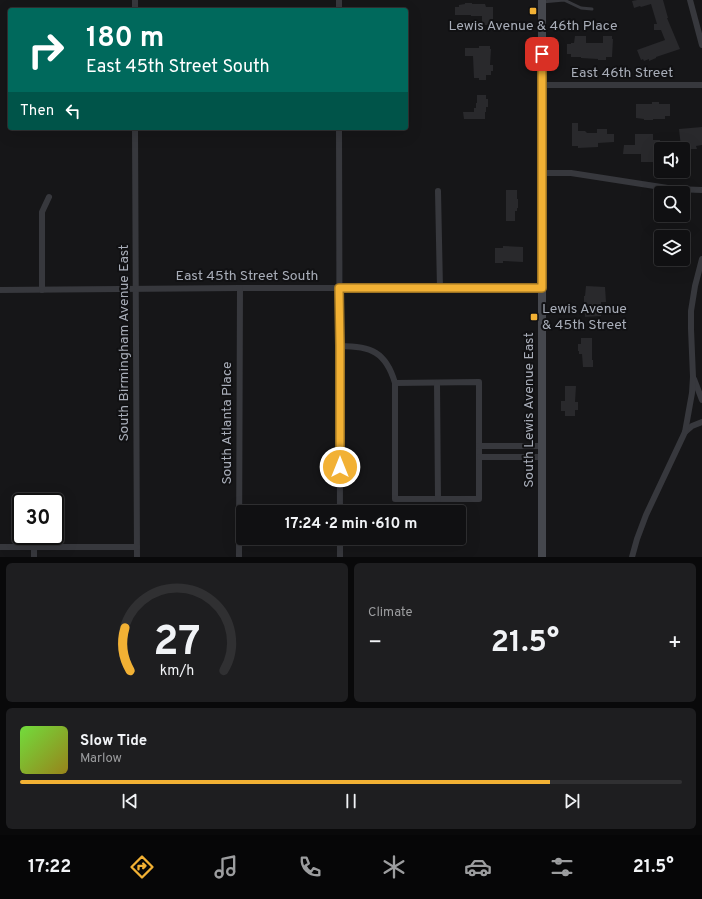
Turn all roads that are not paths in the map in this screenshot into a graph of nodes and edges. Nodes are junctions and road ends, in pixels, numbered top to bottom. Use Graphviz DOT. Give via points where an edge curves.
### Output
graph roads {
  1 [pos="564,0"];
  2 [pos="690,0"];
  3 [pos="542,1"];
  4 [pos="592,9"];
  5 [pos="702,46"];
  6 [pos="542,85"];
  7 [pos="702,85"];
  8 [pos="135,130"];
  9 [pos="339,130"];
  10 [pos="542,173"];
  11 [pos="438,191"];
  12 [pos="702,191"];
  13 [pos="49,197"];
  14 [pos="702,259"];
  15 [pos="240,288"];
  16 [pos="339,288"];
  17 [pos="440,288"];
  18 [pos="542,288"];
  19 [pos="136,289"];
  20 [pos="0,290"];
  21 [pos="42,290"];
  22 [pos="340,346"];
  23 [pos="693,373"];
  24 [pos="395,383"];
  25 [pos="437,383"];
  26 [pos="702,400"];
  27 [pos="702,422"];
  28 [pos="685,432"];
  29 [pos="480,446"];
  30 [pos="509,446"];
  31 [pos="542,446"];
  32 [pos="480,456"];
  33 [pos="509,457"];
  34 [pos="542,457"];
  35 [pos="438,499"];
  36 [pos="340,505"];
  37 [pos="340,545"];
  38 [pos="0,547"];
  39 [pos="34,547"];
  40 [pos="137,547"];
  41 [pos="34,557"];
  42 [pos="137,557"];
  43 [pos="239,557"];
  44 [pos="340,557"];
  45 [pos="542,557"];
  46 [pos="632,557"];
  1 -- 3 [label="lane"];
  1 -- 4 [label="lane" via="581,8"];
  2 -- 5 [label="street"];
  3 -- 6 [label="main road, South Lewis Avenue East"];
  6 -- 7 [label="street, East 46th Street"];
  6 -- 10 [label="main road, South Lewis Avenue East"];
  8 -- 19 [label="street, South Birmingham Avenue East"];
  9 -- 16 [label="street"];
  10 -- 12 [label="street" via="571,173"];
  10 -- 18 [label="main road, South Lewis Avenue East"];
  11 -- 17 [label="street"];
  13 -- 21 [label="street" via="42,212"];
  14 -- 23 [label="street" via="691,311"];
  15 -- 16 [label="street, East 45th Street South"];
  15 -- 19 [label="street, East 45th Street South"];
  15 -- 43 [label="street, South Atlanta Place"];
  16 -- 17 [label="street, East 45th Street South"];
  16 -- 22 [label="street"];
  17 -- 18 [label="street, East 45th Street South"];
  18 -- 31 [label="main road, South Lewis Avenue East"];
  19 -- 21 [label="street, East 45th Street South"];
  19 -- 40 [label="street, South Birmingham Avenue East"];
  20 -- 21 [label="street, East 45th Street South"];
  22 -- 24 [label="street" via="361,347 377,353 389,366"];
  22 -- 36 [label="street"];
  23 -- 26 [label="street"];
  23 -- 28 [label="street"];
  24 -- 25 [label="street"];
  24 -- 35 [label="street" via="395,499"];
  25 -- 29 [label="street" via="479,382"];
  25 -- 35 [label="street"];
  27 -- 28 [label="street"];
  28 -- 46 [label="street" via="646,515"];
  29 -- 30 [label="street"];
  29 -- 32 [label="street"];
  30 -- 31 [label="street"];
  30 -- 33 [label="lane"];
  31 -- 34 [label="main road, South Lewis Avenue East"];
  32 -- 33 [label="street"];
  32 -- 35 [label="street" via="480,499"];
  33 -- 34 [label="street"];
  34 -- 45 [label="main road, South Lewis Avenue East"];
  37 -- 44 [label="street"];
  38 -- 39 [label="street"];
  39 -- 40 [label="street"];
  39 -- 41 [label="street"];
  40 -- 42 [label="street, South Birmingham Avenue East"];
}
